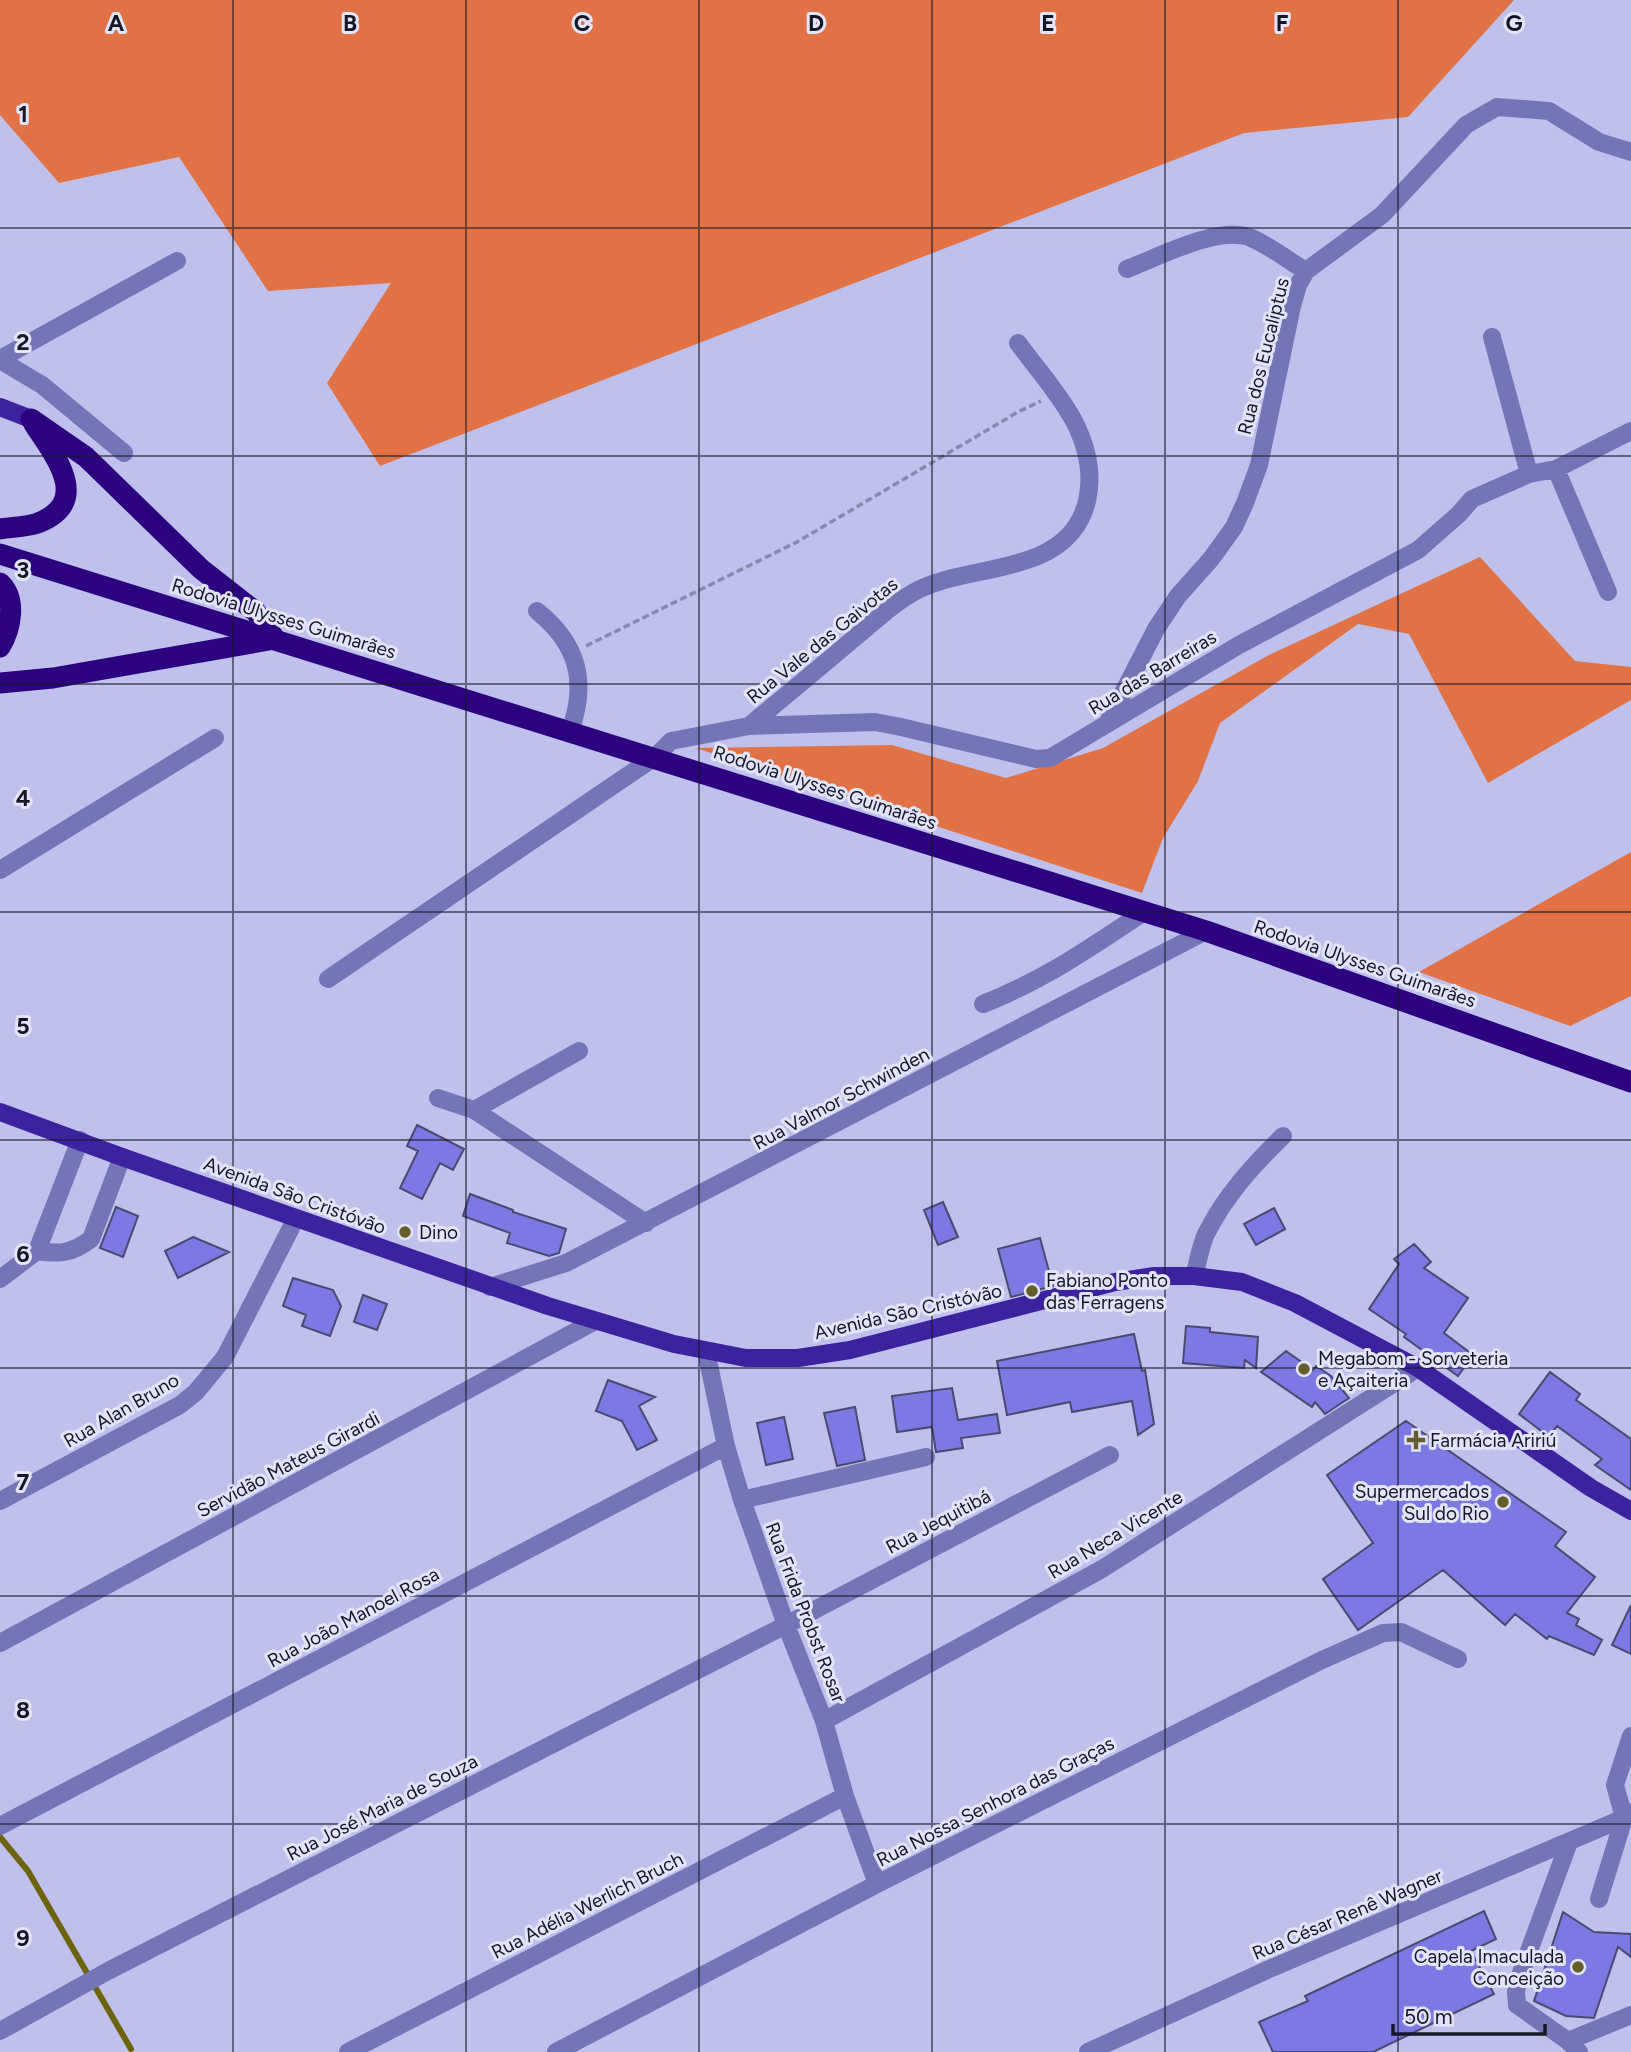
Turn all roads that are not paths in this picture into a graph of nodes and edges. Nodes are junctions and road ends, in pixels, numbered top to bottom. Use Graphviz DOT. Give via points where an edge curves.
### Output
graph roads {
  1 [pos="1631,141"];
  2 [pos="1606,145"];
  3 [pos="1631,152"];
  4 [pos="177,261"];
  5 [pos="1127,269"];
  6 [pos="1306,271"];
  7 [pos="1492,337"];
  8 [pos="1018,343"];
  9 [pos="0,360"];
  10 [pos="0,407"];
  11 [pos="31,419"];
  12 [pos="1631,431"];
  13 [pos="124,453"];
  14 [pos="1556,469"];
  15 [pos="1529,474"];
  16 [pos="0,529"];
  17 [pos="0,554"];
  18 [pos="0,583"];
  19 [pos="1608,592"];
  20 [pos="537,611"];
  21 [pos="275,639"];
  22 [pos="0,647"];
  23 [pos="0,683"];
  24 [pos="1108,722"];
  25 [pos="750,726"];
  26 [pos="570,731"];
  27 [pos="215,738"];
  28 [pos="655,757"];
  29 [pos="0,870"];
  30 [pos="1144,912"];
  31 [pos="1206,931"];
  32 [pos="328,979"];
  33 [pos="983,1004"];
  34 [pos="579,1051"];
  35 [pos="1631,1082"];
  36 [pos="438,1098"];
  37 [pos="474,1110"];
  38 [pos="0,1112"];
  39 [pos="1283,1136"];
  40 [pos="80,1140"];
  41 [pos="122,1157"];
  42 [pos="296,1218"];
  43 [pos="646,1223"];
  44 [pos="37,1251"];
  45 [pos="1194,1276"];
  46 [pos="0,1279"];
  47 [pos="490,1287"];
  48 [pos="595,1321"];
  49 [pos="706,1351"];
  50 [pos="1418,1368"];
  51 [pos="726,1446"];
  52 [pos="1110,1454"];
  53 [pos="926,1457"];
  54 [pos="742,1500"];
  55 [pos="0,1501"];
  56 [pos="1630,1510"];
  57 [pos="786,1625"];
  58 [pos="0,1643"];
  59 [pos="1458,1659"];
  60 [pos="824,1721"];
  61 [pos="1631,1735"];
  62 [pos="845,1796"];
  63 [pos="1628,1814"];
  64 [pos="6,1823"];
  65 [pos="1569,1842"];
  66 [pos="877,1884"];
  67 [pos="1599,1899"];
  68 [pos="1631,2015"];
  69 [pos="0,2031"];
  70 [pos="1573,2046"];
  71 [pos="348,2052"];
  72 [pos="556,2052"];
  73 [pos="1088,2052"];
  1 -- 2 [label="street"];
  2 -- 3 [label="street, Rua dos Eucaliptus"];
  2 -- 6 [label="street, Rua dos Eucaliptus" via="1549,111 1497,107 1466,125 1382,215"];
  4 -- 9 [label="street"];
  5 -- 6 [label="street" via="1199,240 1225,236 1248,237"];
  6 -- 24 [label="street, Rua dos Eucaliptus" via="1292,306 1259,465 1245,503 1234,527 1156,629"];
  7 -- 15 [label="street"];
  8 -- 25 [label="street, Rua Vale das Gaivotas" via="1057,393 1086,452 1090,481 1086,511 1077,527 1060,545 1038,556 919,590 880,616"];
  9 -- 13 [label="street" via="43,386"];
  10 -- 11 [label="main road"];
  11 -- 16 [label="highway" via="66,476 63,500 57,510 37,523"];
  11 -- 21 [label="highway" via="86,457 201,569 256,612"];
  12 -- 14 [label="street, Rua das Barreiras"];
  14 -- 15 [label="street, Rua das Barreiras"];
  14 -- 19 [label="street"];
  15 -- 24 [label="street, Rua das Barreiras" via="1472,499 1418,550 1239,645"];
  17 -- 21 [label="highway, Rodovia Ulysses Guimarães"];
  18 -- 22 [label="highway" via="10,608 9,627"];
  20 -- 26 [label="street" via="560,633 579,676 578,710"];
  21 -- 23 [label="highway"];
  21 -- 26 [label="highway, Rodovia Ulysses Guimarães"];
  24 -- 25 [label="street, Rua das Barreiras" via="1063,752 1036,759 875,722"];
  25 -- 28 [label="street, Rua das Barreiras" via="671,741"];
  26 -- 28 [label="highway, Rodovia Ulysses Guimarães"];
  27 -- 29 [label="street"];
  28 -- 30 [label="highway, Rodovia Ulysses Guimarães"];
  28 -- 32 [label="street, Rua das Barreiras"];
  30 -- 31 [label="highway, Rodovia Ulysses Guimarães"];
  30 -- 33 [label="street" via="1066,964"];
  31 -- 35 [label="highway, Rodovia Ulysses Guimarães"];
  31 -- 43 [label="street, Rua Valmor Schwinden"];
  34 -- 37 [label="street"];
  36 -- 37 [label="street"];
  37 -- 43 [label="street"];
  38 -- 40 [label="main road, Avenida São Cristóvão"];
  39 -- 45 [label="street" via="1229,1197 1205,1236"];
  40 -- 41 [label="main road, Avenida São Cristóvão"];
  40 -- 44 [label="street"];
  41 -- 42 [label="main road, Avenida São Cristóvão"];
  41 -- 44 [label="street" via="91,1240 60,1254"];
  42 -- 47 [label="main road, Avenida São Cristóvão"];
  42 -- 55 [label="street, Rua Alan Bruno" via="225,1357 196,1392 180,1405"];
  43 -- 47 [label="street, Rua Valmor Schwinden" via="566,1263"];
  44 -- 46 [label="street"];
  45 -- 49 [label="main road, Avenida São Cristóvão" via="1115,1282 850,1350 798,1358 746,1358"];
  45 -- 50 [label="main road, Avenida São Cristóvão" via="1242,1282 1295,1303"];
  47 -- 48 [label="main road, Avenida São Cristóvão"];
  48 -- 49 [label="main road, Avenida São Cristóvão"];
  48 -- 58 [label="street, Servidão Mateus Girardi"];
  49 -- 51 [label="street, Rua Frida Probst Rosar"];
  50 -- 56 [label="main road, Avenida São Cristóvão"];
  50 -- 60 [label="street, Rua Neca Vicente" via="1102,1569"];
  51 -- 54 [label="street, Rua Frida Probst Rosar"];
  51 -- 64 [label="street, Rua João Manoel Rosa"];
  52 -- 57 [label="street, Rua Jequitibá"];
  53 -- 54 [label="street"];
  54 -- 57 [label="street, Rua Frida Probst Rosar"];
  57 -- 60 [label="street, Rua Frida Probst Rosar"];
  57 -- 69 [label="street, Rua José Maria de Souza" via="108,1971"];
  59 -- 66 [label="street, Rua Nossa Senhora das Graças" via="1401,1632 1383,1633"];
  60 -- 62 [label="street, Rua Frida Probst Rosar"];
  61 -- 63 [label="street" via="1615,1785"];
  62 -- 66 [label="street, Rua Frida Probst Rosar"];
  62 -- 71 [label="street, Rua Adélia Werlich Bruch"];
  63 -- 65 [label="street, Rua César Renê Wagner"];
  63 -- 67 [label="street"];
  65 -- 70 [label="street" via="1516,1992 1517,2005"];
  65 -- 73 [label="street, Rua César Renê Wagner" via="1267,1970"];
  66 -- 72 [label="street, Rua Nossa Senhora das Graças"];
  68 -- 70 [label="street"];
}
